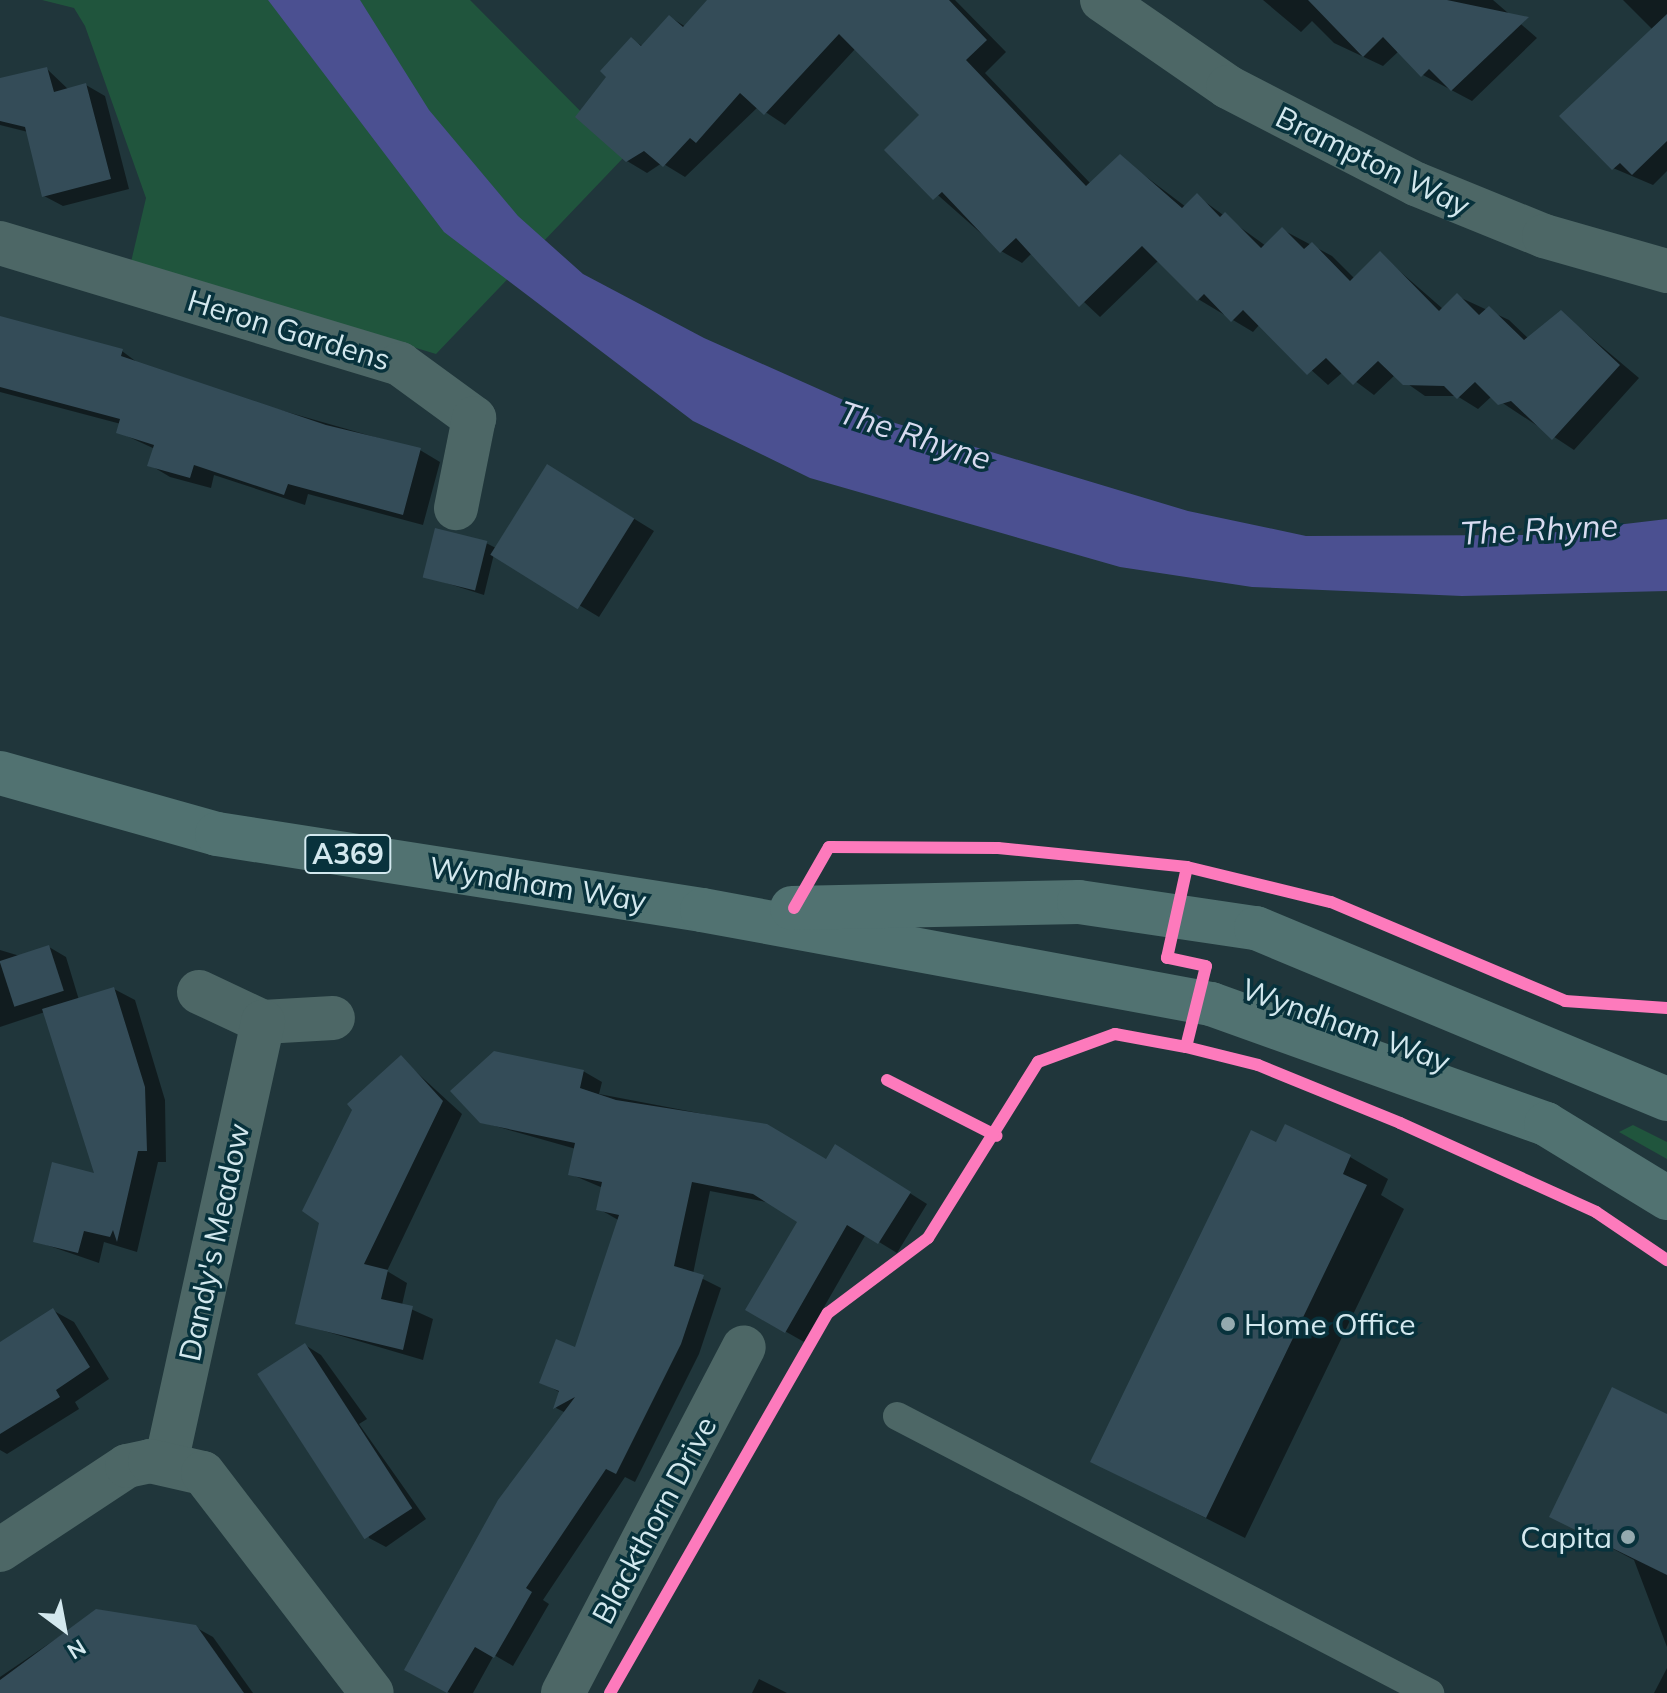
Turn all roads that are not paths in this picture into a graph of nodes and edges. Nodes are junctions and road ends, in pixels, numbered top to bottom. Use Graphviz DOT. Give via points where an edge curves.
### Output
graph roads {
  1 [pos="1102,0"];
  2 [pos="0,243"];
  3 [pos="1667,271"];
  4 [pos="456,508"];
  5 [pos="0,773"];
  6 [pos="702,910"];
  7 [pos="199,992"];
  8 [pos="333,1018"];
  9 [pos="263,1022"];
  10 [pos="1667,1099"];
  11 [pos="1667,1198"];
  12 [pos="744,1347"];
  13 [pos="897,1416"];
  14 [pos="166,1463"];
  15 [pos="0,1550"];
  16 [pos="372,1693"];
  17 [pos="563,1693"];
  18 [pos="1430,1693"];
  1 -- 3 [label="street, Brampton Way" via="1228,87 1416,184 1544,236"];
  2 -- 4 [label="street, Heron Gardens" via="400,364 474,418"];
  5 -- 6 [label="main road, Wyndham Way / A369" via="217,834"];
  6 -- 10 [label="main road, Wyndham Way / A369" via="1079,902 1256,928"];
  6 -- 11 [label="main road, Wyndham Way / A369" via="1211,1004 1546,1124"];
  7 -- 9 [label="street"];
  8 -- 9 [label="street"];
  9 -- 14 [label="street, Dandy's Meadow"];
  12 -- 17 [label="street, Blackthorn Drive"];
  13 -- 18 [label="lane"];
  14 -- 15 [label="street" via="127,1466"];
  14 -- 16 [label="street" via="215,1481"];
}
